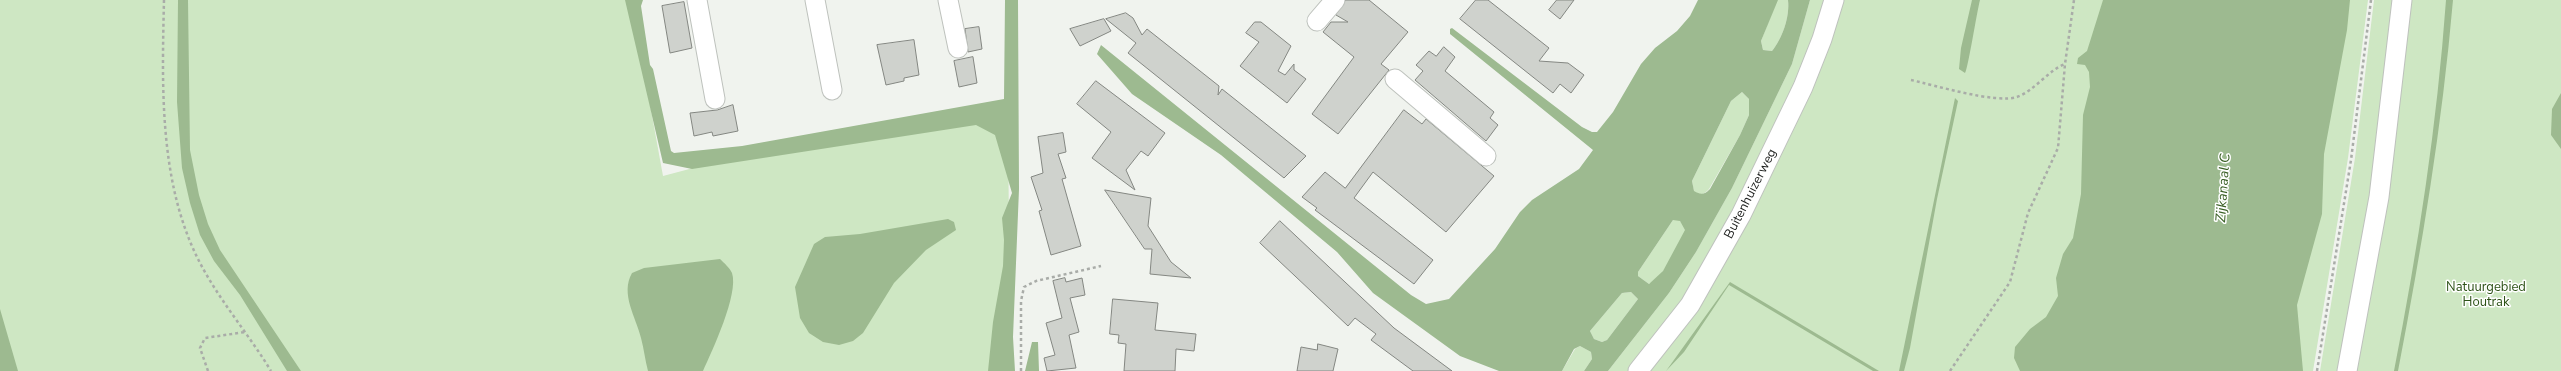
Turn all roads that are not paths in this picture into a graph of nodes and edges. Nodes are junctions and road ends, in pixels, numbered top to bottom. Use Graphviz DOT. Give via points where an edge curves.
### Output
graph roads {
  1 [pos="697,0"];
  2 [pos="815,0"];
  3 [pos="948,0"];
  4 [pos="1335,0"];
  5 [pos="1834,0"];
  6 [pos="2402,0"];
  7 [pos="1317,21"];
  8 [pos="958,48"];
  9 [pos="1395,79"];
  10 [pos="832,90"];
  11 [pos="715,99"];
  12 [pos="1486,156"];
  13 [pos="1638,371"];
  14 [pos="2347,371"];
  1 -- 11 [label="street"];
  2 -- 10 [label="street"];
  3 -- 8 [label="street"];
  4 -- 7 [label="street"];
  5 -- 13 [label="street, Buitenhuizerweg" via="1806,81 1741,215 1690,304"];
  6 -- 14 [label="street" via="2379,197"];
  9 -- 12 [label="street"];
}
